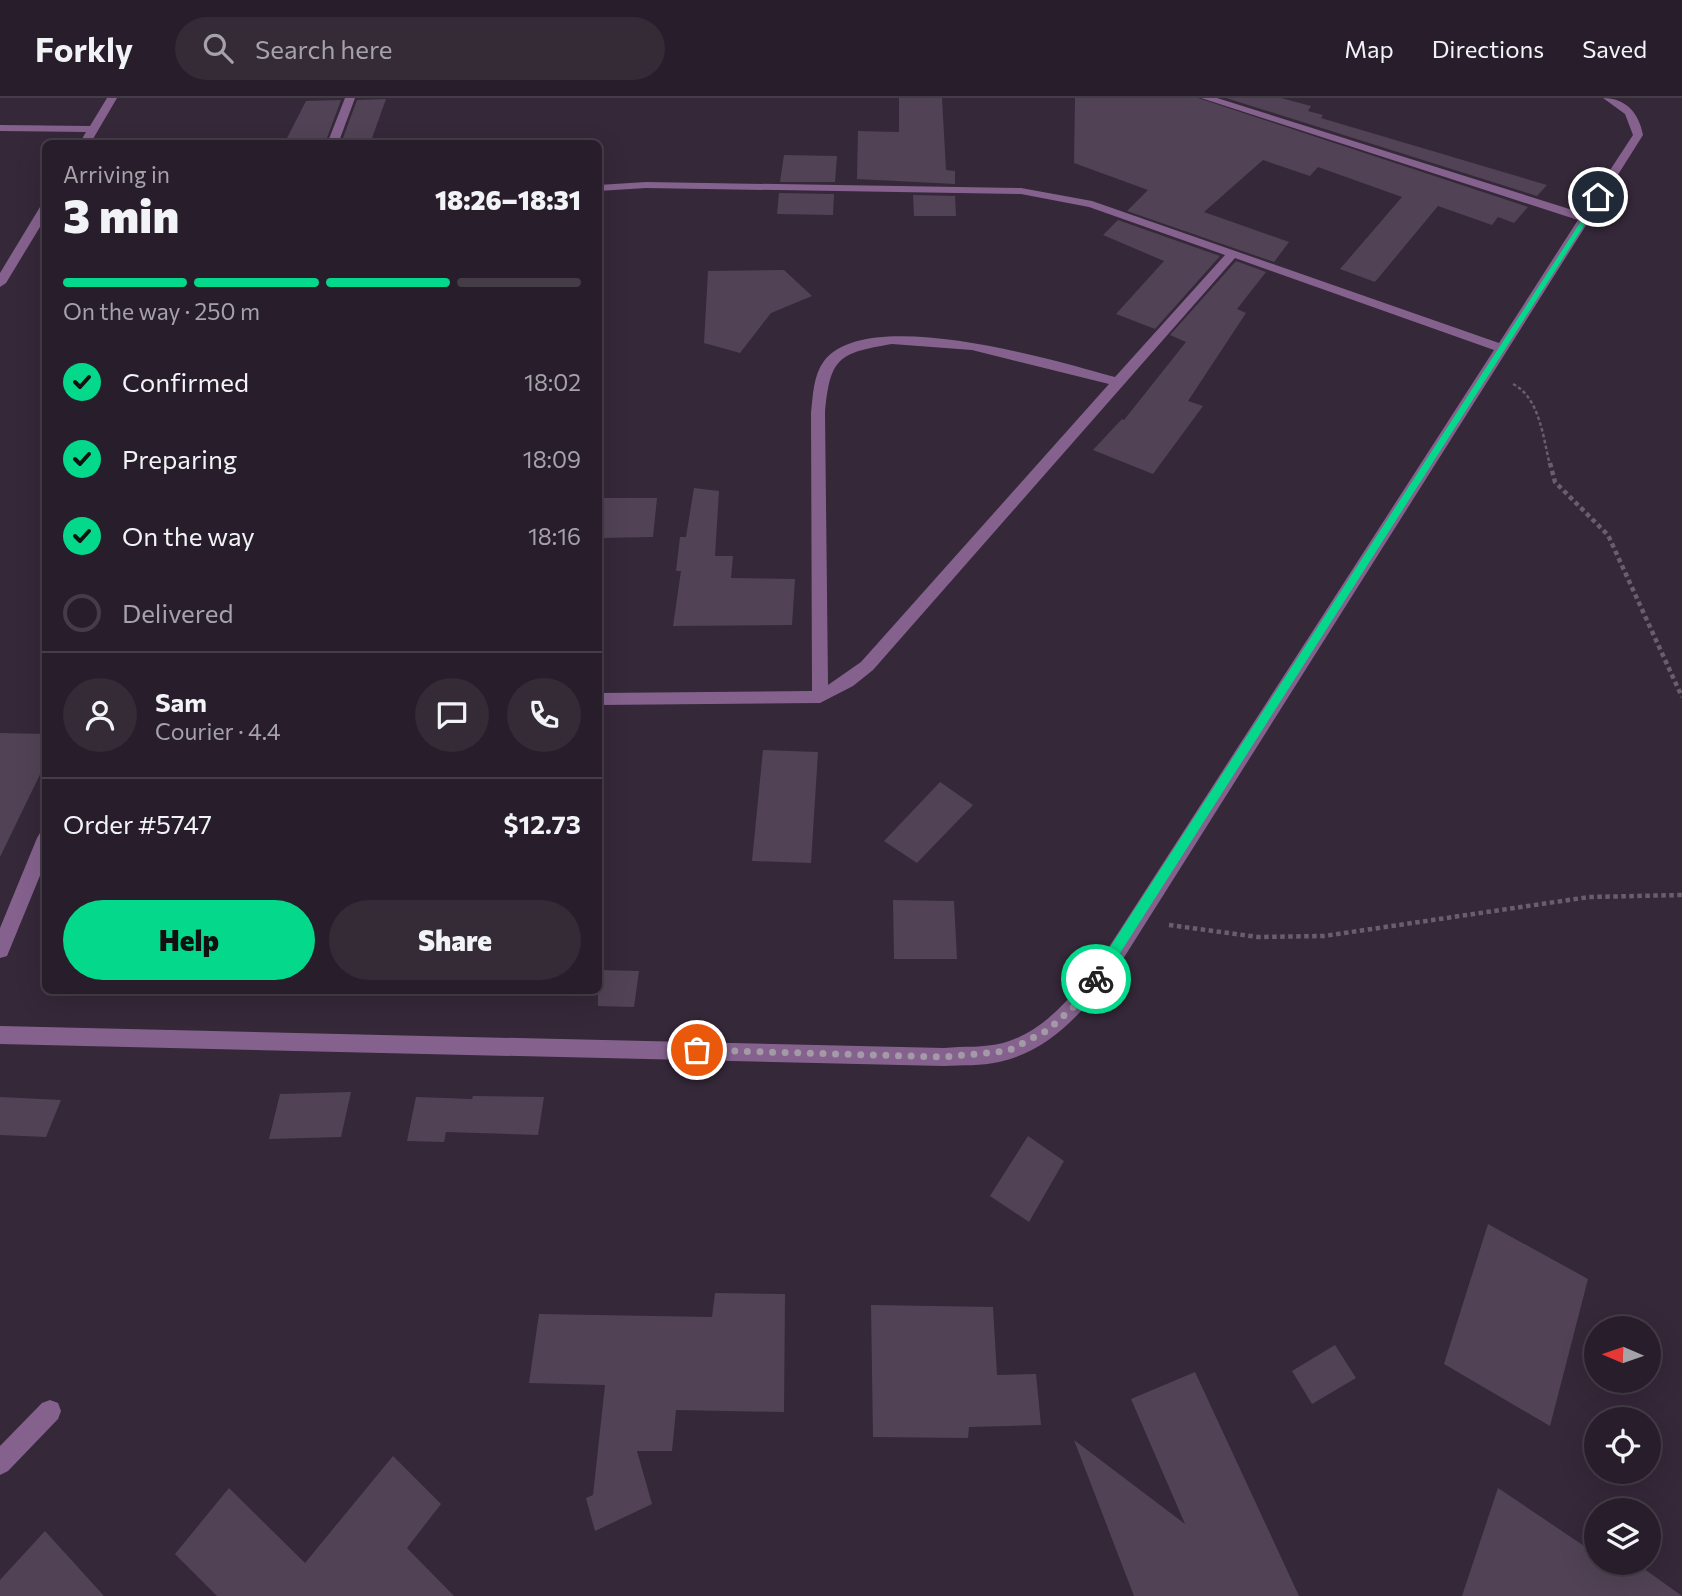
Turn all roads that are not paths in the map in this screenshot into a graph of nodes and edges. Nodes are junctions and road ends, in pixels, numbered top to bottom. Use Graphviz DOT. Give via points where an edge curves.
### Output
graph roads {
  1 [pos="112,98"];
  2 [pos="350,98"];
  3 [pos="1206,98"];
  4 [pos="1608,98"];
  5 [pos="0,128"];
  6 [pos="92,129"];
  7 [pos="86,140"];
  8 [pos="334,140"];
  9 [pos="602,188"];
  10 [pos="42,214"];
  11 [pos="1585,218"];
  12 [pos="1233,253"];
  13 [pos="0,283"];
  14 [pos="1500,348"];
  15 [pos="1116,382"];
  16 [pos="820,697"];
  17 [pos="602,699"];
  18 [pos="42,848"];
  19 [pos="0,950"];
  20 [pos="0,1035"];
  21 [pos="50,1411"];
  22 [pos="0,1463"];
  1 -- 6 [label="street"];
  2 -- 8 [label="street"];
  3 -- 11 [label="street"];
  4 -- 11 [label="street" via="1636,119 1638,135"];
  5 -- 6 [label="street"];
  6 -- 7 [label="street"];
  9 -- 12 [label="street" via="1021,191 1092,204"];
  10 -- 13 [label="street"];
  11 -- 14 [label="street"];
  12 -- 14 [label="street"];
  12 -- 15 [label="street"];
  14 -- 20 [label="street" via="1137,920 1080,1001 1048,1030 1008,1051 944,1057"];
  15 -- 16 [label="street" via="867,666"];
  15 -- 16 [label="street" via="985,347 933,341 855,346 832,359 822,380 818,413"];
  16 -- 17 [label="street"];
  18 -- 19 [label="street"];
  21 -- 22 [label="street"];
}
